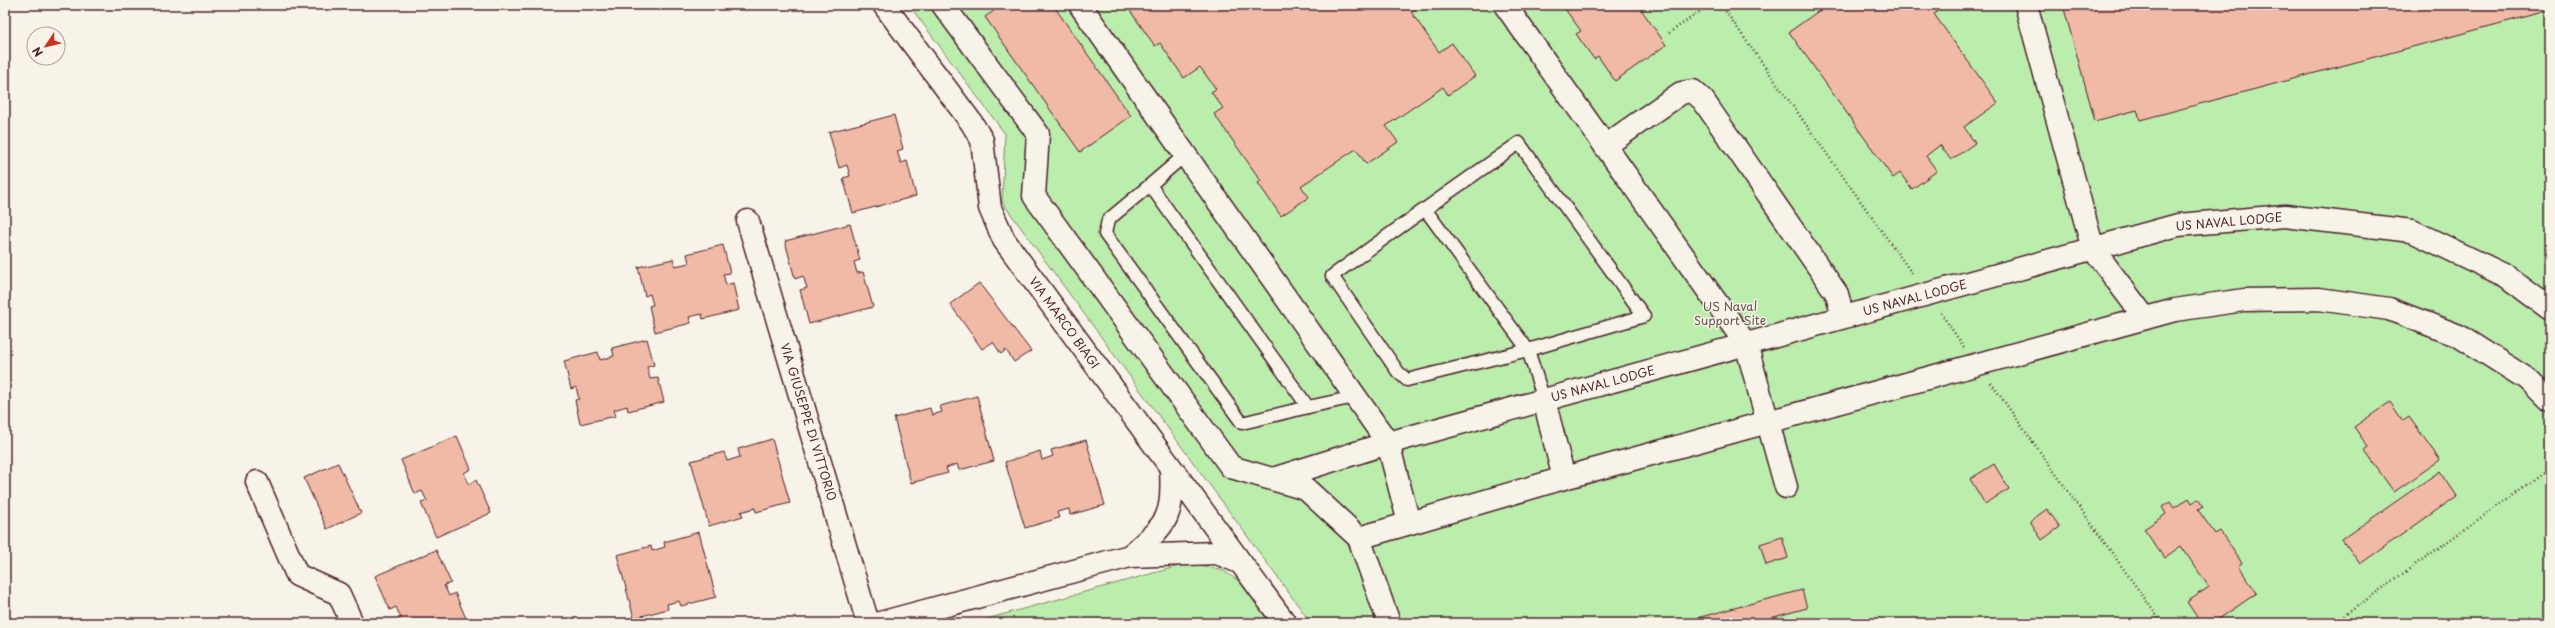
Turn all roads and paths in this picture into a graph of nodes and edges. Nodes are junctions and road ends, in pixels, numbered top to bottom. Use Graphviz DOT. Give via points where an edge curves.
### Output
graph roads {
  1 [pos="884,5"];
  2 [pos="943,5"];
  3 [pos="1080,5"];
  4 [pos="1505,5"];
  5 [pos="1709,5"];
  6 [pos="1721,5"];
  7 [pos="2026,5"];
  8 [pos="1669,33"];
  9 [pos="1605,146"];
  10 [pos="1185,155"];
  11 [pos="1150,185"];
  12 [pos="1425,209"];
  13 [pos="748,221"];
  14 [pos="2093,249"];
  15 [pos="1927,294"];
  16 [pos="2550,309"];
  17 [pos="1843,317"];
  18 [pos="2145,318"];
  19 [pos="1746,344"];
  20 [pos="1528,350"];
  21 [pos="1977,364"];
  22 [pos="1355,396"];
  23 [pos="1544,400"];
  24 [pos="2550,402"];
  25 [pos="1308,407"];
  26 [pos="1768,422"];
  27 [pos="1388,443"];
  28 [pos="2550,468"];
  29 [pos="1171,470"];
  30 [pos="1564,478"];
  31 [pos="1273,479"];
  32 [pos="257,482"];
  33 [pos="1786,487"];
  34 [pos="1167,519"];
  35 [pos="1208,520"];
  36 [pos="1409,523"];
  37 [pos="1359,538"];
  38 [pos="1200,552"];
  39 [pos="1130,556"];
  40 [pos="1239,562"];
  41 [pos="352,623"];
  42 [pos="868,623"];
  43 [pos="880,623"];
  44 [pos="1285,623"];
  45 [pos="1389,623"];
  46 [pos="2162,623"];
  47 [pos="2334,623"];
  1 -- 29 [label="street, VIA MARCO BIAGI" via="982,140 990,208 1004,240"];
  2 -- 31 [label="street" via="1038,134 1034,196 1231,467"];
  3 -- 10 [label="street"];
  4 -- 9 [label="street"];
  5 -- 8 [label="path"];
  6 -- 15 [label="path"];
  7 -- 14 [label="street"];
  9 -- 17 [label="street" via="1681,93 1693,91 1703,100 1837,294"];
  9 -- 19 [label="street"];
  10 -- 11 [label="lane"];
  10 -- 22 [label="street"];
  11 -- 25 [label="lane"];
  11 -- 25 [label="lane" via="1108,220 1106,234 1242,423"];
  12 -- 20 [label="lane"];
  12 -- 20 [label="lane" via="1332,276 1398,372 1407,380"];
  12 -- 20 [label="lane" via="1519,143 1644,316"];
  13 -- 42 [label="street, VIA GIUSEPPE DI VITTORIO"];
  14 -- 15 [label="street, US NAVAL LODGE"];
  14 -- 16 [label="street, US NAVAL LODGE" via="2178,225 2285,216 2412,231 2506,276"];
  14 -- 18 [label="street"];
  15 -- 17 [label="street, US NAVAL LODGE"];
  15 -- 21 [label="path"];
  17 -- 19 [label="street, US NAVAL LODGE"];
  18 -- 21 [label="street"];
  18 -- 24 [label="street" via="2175,310 2244,300 2319,299 2390,309 2459,336 2526,379"];
  19 -- 23 [label="street, US NAVAL LODGE"];
  19 -- 26 [label="street"];
  20 -- 23 [label="lane"];
  21 -- 26 [label="street"];
  21 -- 46 [label="path"];
  22 -- 25 [label="lane"];
  22 -- 27 [label="street"];
  23 -- 27 [label="street, US NAVAL LODGE"];
  23 -- 30 [label="street"];
  26 -- 30 [label="street"];
  26 -- 33 [label="street"];
  27 -- 31 [label="street, US NAVAL LODGE"];
  27 -- 36 [label="street"];
  28 -- 47 [label="path"];
  29 -- 34 [label="street" via="1172,498"];
  29 -- 35 [label="street, VIA MARCO BIAGI"];
  30 -- 36 [label="street"];
  31 -- 37 [label="street" via="1306,489"];
  32 -- 41 [label="street" via="297,575 339,594"];
  34 -- 35 [label="street" via="1188,517"];
  34 -- 39 [label="street"];
  35 -- 38 [label="street" via="1206,537"];
  35 -- 40 [label="street, VIA MARCO BIAGI"];
  36 -- 37 [label="street"];
  37 -- 45 [label="street"];
  38 -- 39 [label="street"];
  38 -- 40 [label="street" via="1217,553"];
  39 -- 43 [label="street"];
  40 -- 44 [label="street, VIA MARCO BIAGI"];
}
